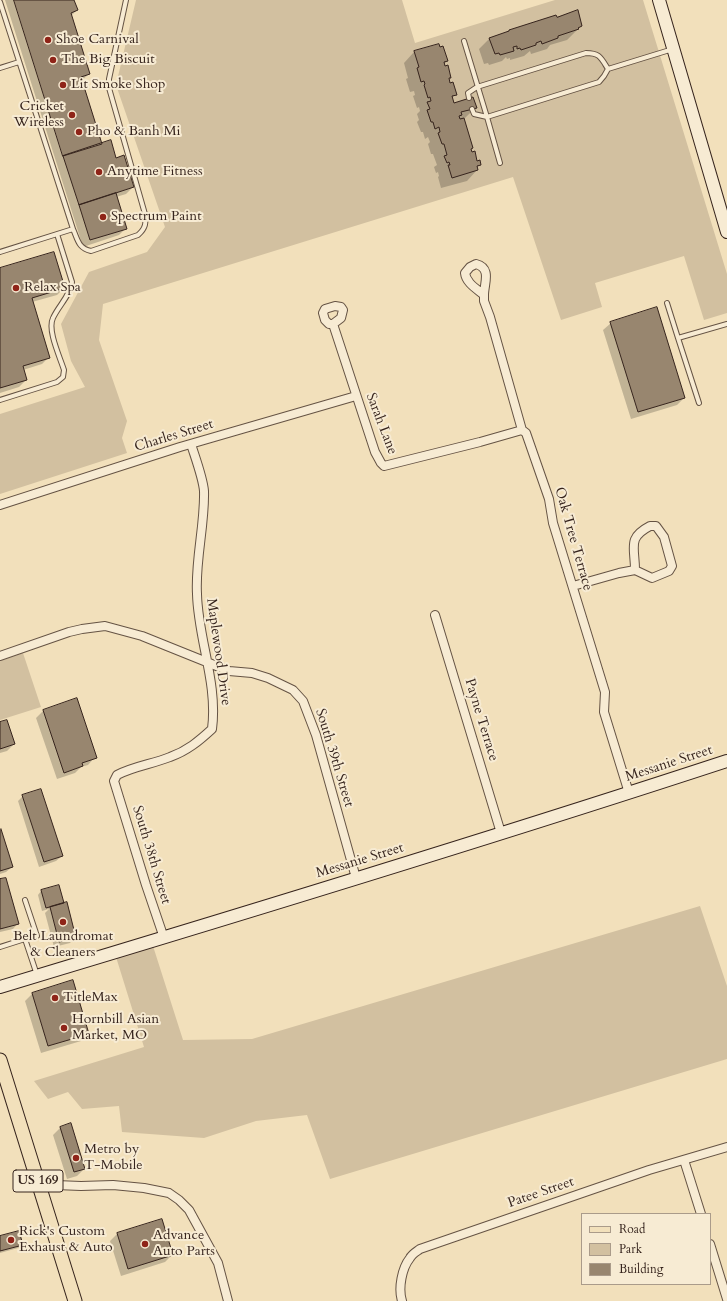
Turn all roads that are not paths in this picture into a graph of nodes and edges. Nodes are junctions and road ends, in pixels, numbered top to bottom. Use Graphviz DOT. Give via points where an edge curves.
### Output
graph roads {
  1 [pos="126,0"];
  2 [pos="659,0"];
  3 [pos="0,2"];
  4 [pos="464,41"];
  5 [pos="673,49"];
  6 [pos="19,62"];
  7 [pos="0,68"];
  8 [pos="608,69"];
  9 [pos="478,86"];
  10 [pos="469,98"];
  11 [pos="472,109"];
  12 [pos="487,117"];
  13 [pos="500,163"];
  14 [pos="73,229"];
  15 [pos="727,232"];
  16 [pos="57,234"];
  17 [pos="0,252"];
  18 [pos="484,295"];
  19 [pos="667,303"];
  20 [pos="333,324"];
  21 [pos="727,324"];
  22 [pos="678,338"];
  23 [pos="356,396"];
  24 [pos="0,400"];
  25 [pos="700,403"];
  26 [pos="522,430"];
  27 [pos="191,444"];
  28 [pos="0,505"];
  29 [pos="636,570"];
  30 [pos="573,586"];
  31 [pos="435,615"];
  32 [pos="0,656"];
  33 [pos="208,662"];
  34 [pos="727,761"];
  35 [pos="114,781"];
  36 [pos="629,793"];
  37 [pos="501,833"];
  38 [pos="356,878"];
  39 [pos="25,900"];
  40 [pos="164,938"];
  41 [pos="25,939"];
  42 [pos="0,947"];
  43 [pos="37,976"];
  44 [pos="0,986"];
  45 [pos="0,1063"];
  46 [pos="727,1147"];
  47 [pos="684,1160"];
  48 [pos="38,1180"];
  49 [pos="701,1213"];
  50 [pos="711,1247"];
  51 [pos="727,1299"];
  52 [pos="75,1301"];
  53 [pos="228,1301"];
  54 [pos="402,1301"];
  1 -- 14 [label="lane" via="109,88 146,223 144,230 138,235 91,251 80,246"];
  2 -- 5 [label="street"];
  3 -- 6 [label="lane"];
  4 -- 9 [label="lane"];
  5 -- 8 [label="lane"];
  5 -- 15 [label="street"];
  6 -- 7 [label="lane"];
  6 -- 14 [label="lane"];
  8 -- 9 [label="lane" via="600,56 586,53"];
  8 -- 12 [label="lane" via="599,82"];
  9 -- 10 [label="lane" via="468,94"];
  9 -- 12 [label="lane"];
  11 -- 12 [label="lane" via="474,114"];
  12 -- 13 [label="lane"];
  14 -- 16 [label="lane"];
  16 -- 17 [label="lane"];
  16 -- 24 [label="lane" via="72,282 71,290 52,319 51,328 64,370 63,377 57,382"];
  18 -- 26 [label="street, Oak Tree Terrace"];
  19 -- 22 [label="lane"];
  20 -- 23 [label="street, Sarah Lane"];
  21 -- 22 [label="lane"];
  22 -- 25 [label="lane"];
  23 -- 26 [label="street, Sarah Lane" via="375,452 384,466"];
  23 -- 27 [label="street, Charles Street"];
  26 -- 30 [label="street, Oak Tree Terrace" via="526,433 549,499 553,523"];
  27 -- 28 [label="street, Charles Street"];
  27 -- 33 [label="street, Maplewood Drive" via="204,489 196,592 200,630"];
  29 -- 29 [label="street" via="652,578 669,571 672,566 664,536 656,526 650,526 636,536"];
  29 -- 30 [label="street"];
  30 -- 36 [label="street, Oak Tree Terrace" via="605,692 604,712"];
  31 -- 37 [label="street, Payne Terrace"];
  32 -- 33 [label="street, South 39th Street" via="69,632 105,626 142,636"];
  33 -- 35 [label="street, Maplewood Drive" via="214,707 212,729 197,743 171,757 125,771 117,775"];
  33 -- 38 [label="street, South 39th Street" via="229,671 268,678 293,690 303,701 316,736"];
  34 -- 36 [label="street, Messanie Street"];
  35 -- 40 [label="street, South 38th Street"];
  36 -- 37 [label="street, Messanie Street"];
  37 -- 38 [label="street, Messanie Street"];
  38 -- 40 [label="street, Messanie Street"];
  39 -- 41 [label="lane" via="36,936"];
  40 -- 43 [label="street, Messanie Street"];
  41 -- 42 [label="lane"];
  41 -- 43 [label="lane"];
  43 -- 44 [label="street, Messanie Street"];
  45 -- 48 [label="main road, US 169"];
  46 -- 47 [label="street, Patee Street"];
  47 -- 49 [label="street"];
  47 -- 54 [label="street, Patee Street" via="642,1172 420,1249 405,1265 400,1289"];
  48 -- 52 [label="main road, US 169"];
  48 -- 53 [label="street" via="56,1185 144,1188 169,1193 189,1210 218,1263"];
  50 -- 51 [label="street"];
}
